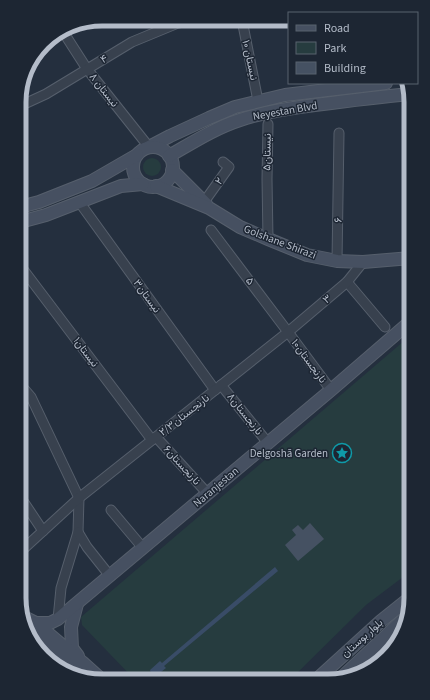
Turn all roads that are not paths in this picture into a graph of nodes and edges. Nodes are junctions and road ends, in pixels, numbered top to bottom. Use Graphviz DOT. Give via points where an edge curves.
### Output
graph roads {
  1 [pos="171,26"];
  2 [pos="243,26"];
  3 [pos="65,35"];
  4 [pos="87,69"];
  5 [pos="378,84"];
  6 [pos="403,95"];
  7 [pos="258,101"];
  8 [pos="26,103"];
  9 [pos="268,124"];
  10 [pos="339,133"];
  11 [pos="149,147"];
  12 [pos="137,155"];
  13 [pos="169,156"];
  14 [pos="223,162"];
  15 [pos="172,170"];
  16 [pos="143,184"];
  17 [pos="156,186"];
  18 [pos="80,203"];
  19 [pos="26,205"];
  20 [pos="206,205"];
  21 [pos="26,220"];
  22 [pos="211,230"];
  23 [pos="268,239"];
  24 [pos="404,260"];
  25 [pos="337,261"];
  26 [pos="363,262"];
  27 [pos="26,273"];
  28 [pos="347,282"];
  29 [pos="385,327"];
  30 [pos="404,327"];
  31 [pos="288,332"];
  32 [pos="218,387"];
  33 [pos="330,390"];
  34 [pos="26,392"];
  35 [pos="154,438"];
  36 [pos="268,443"];
  37 [pos="208,494"];
  38 [pos="79,498"];
  39 [pos="26,506"];
  40 [pos="111,510"];
  41 [pos="43,531"];
  42 [pos="78,532"];
  43 [pos="26,547"];
  44 [pos="143,548"];
  45 [pos="110,576"];
  46 [pos="404,602"];
  47 [pos="77,604"];
  48 [pos="58,619"];
  49 [pos="30,624"];
  50 [pos="400,624"];
  51 [pos="31,625"];
  52 [pos="32,626"];
  53 [pos="82,662"];
  54 [pos="73,668"];
  55 [pos="349,671"];
  56 [pos="94,673"];
  57 [pos="323,674"];
  1 -- 4 [label="street, ۴" via="132,42"];
  2 -- 7 [label="street, نیستان ۱۰"];
  3 -- 4 [label="street, نیستان ۸"];
  4 -- 8 [label="street, ۴"];
  4 -- 11 [label="street, نیستان ۸"];
  5 -- 7 [label="main road, Neyestan Blvd" via="285,95"];
  6 -- 13 [label="main road, Neyestan Blvd" via="260,114 214,130"];
  7 -- 11 [label="main road, Neyestan Blvd" via="235,107"];
  9 -- 23 [label="street, ۵نیستان"];
  10 -- 25 [label="street, ۶"];
  11 -- 12 [label="main road"];
  11 -- 13 [label="main road" via="165,151"];
  12 -- 16 [label="main road" via="134,161 134,174"];
  12 -- 19 [label="main road" via="92,181"];
  13 -- 15 [label="main road"];
  14 -- 20 [label="street, ۲" via="229,167"];
  15 -- 17 [label="main road" via="167,180"];
  15 -- 20 [label="main road"];
  16 -- 17 [label="main road"];
  16 -- 18 [label="main road" via="121,186"];
  17 -- 20 [label="main road"];
  18 -- 21 [label="main road"];
  18 -- 32 [label="street, ۳نیستان"];
  20 -- 23 [label="main road, Golshane Shirazi" via="240,227"];
  22 -- 31 [label="street, ۵"];
  23 -- 25 [label="main road, Golshane Shirazi" via="307,254"];
  24 -- 26 [label="main road, Golshane Shirazi"];
  25 -- 26 [label="main road, Golshane Shirazi"];
  26 -- 28 [label="street, ۳"];
  27 -- 35 [label="street, ۱نیستان"];
  28 -- 29 [label="street"];
  28 -- 31 [label="street, ۳"];
  30 -- 33 [label="main road, Naranjestan"];
  31 -- 32 [label="street, ۲/۳نارنجستان"];
  31 -- 33 [label="street, ۱۰نارنجستان"];
  32 -- 35 [label="street, ۲/۳نارنجستان"];
  32 -- 36 [label="street, ۸نارنجستان"];
  33 -- 36 [label="main road, Naranjestan"];
  34 -- 38 [label="street" via="31,397"];
  35 -- 37 [label="street, ۶نارنجستان"];
  35 -- 38 [label="street, ۲/۳نارنجستان"];
  36 -- 37 [label="main road, Naranjestan"];
  37 -- 44 [label="main road, Naranjestan"];
  38 -- 41 [label="street, ۲/۳نارنجستان"];
  38 -- 42 [label="street"];
  39 -- 41 [label="street"];
  40 -- 44 [label="street"];
  41 -- 43 [label="street, ۲/۳نارنجستان"];
  42 -- 45 [label="street"];
  42 -- 48 [label="street" via="61,588"];
  44 -- 45 [label="main road, Naranjestan"];
  45 -- 47 [label="main road, Naranjestan"];
  46 -- 57 [label="main road, بلوار بوستان"];
  47 -- 48 [label="main road, Naranjestan"];
  47 -- 53 [label="main road" via="71,627 72,648"];
  48 -- 49 [label="main road" via="50,623"];
  50 -- 55 [label="main road, بلوار بوستان"];
  51 -- 53 [label="main road"];
  52 -- 54 [label="main road"];
  53 -- 56 [label="main road"];
}
